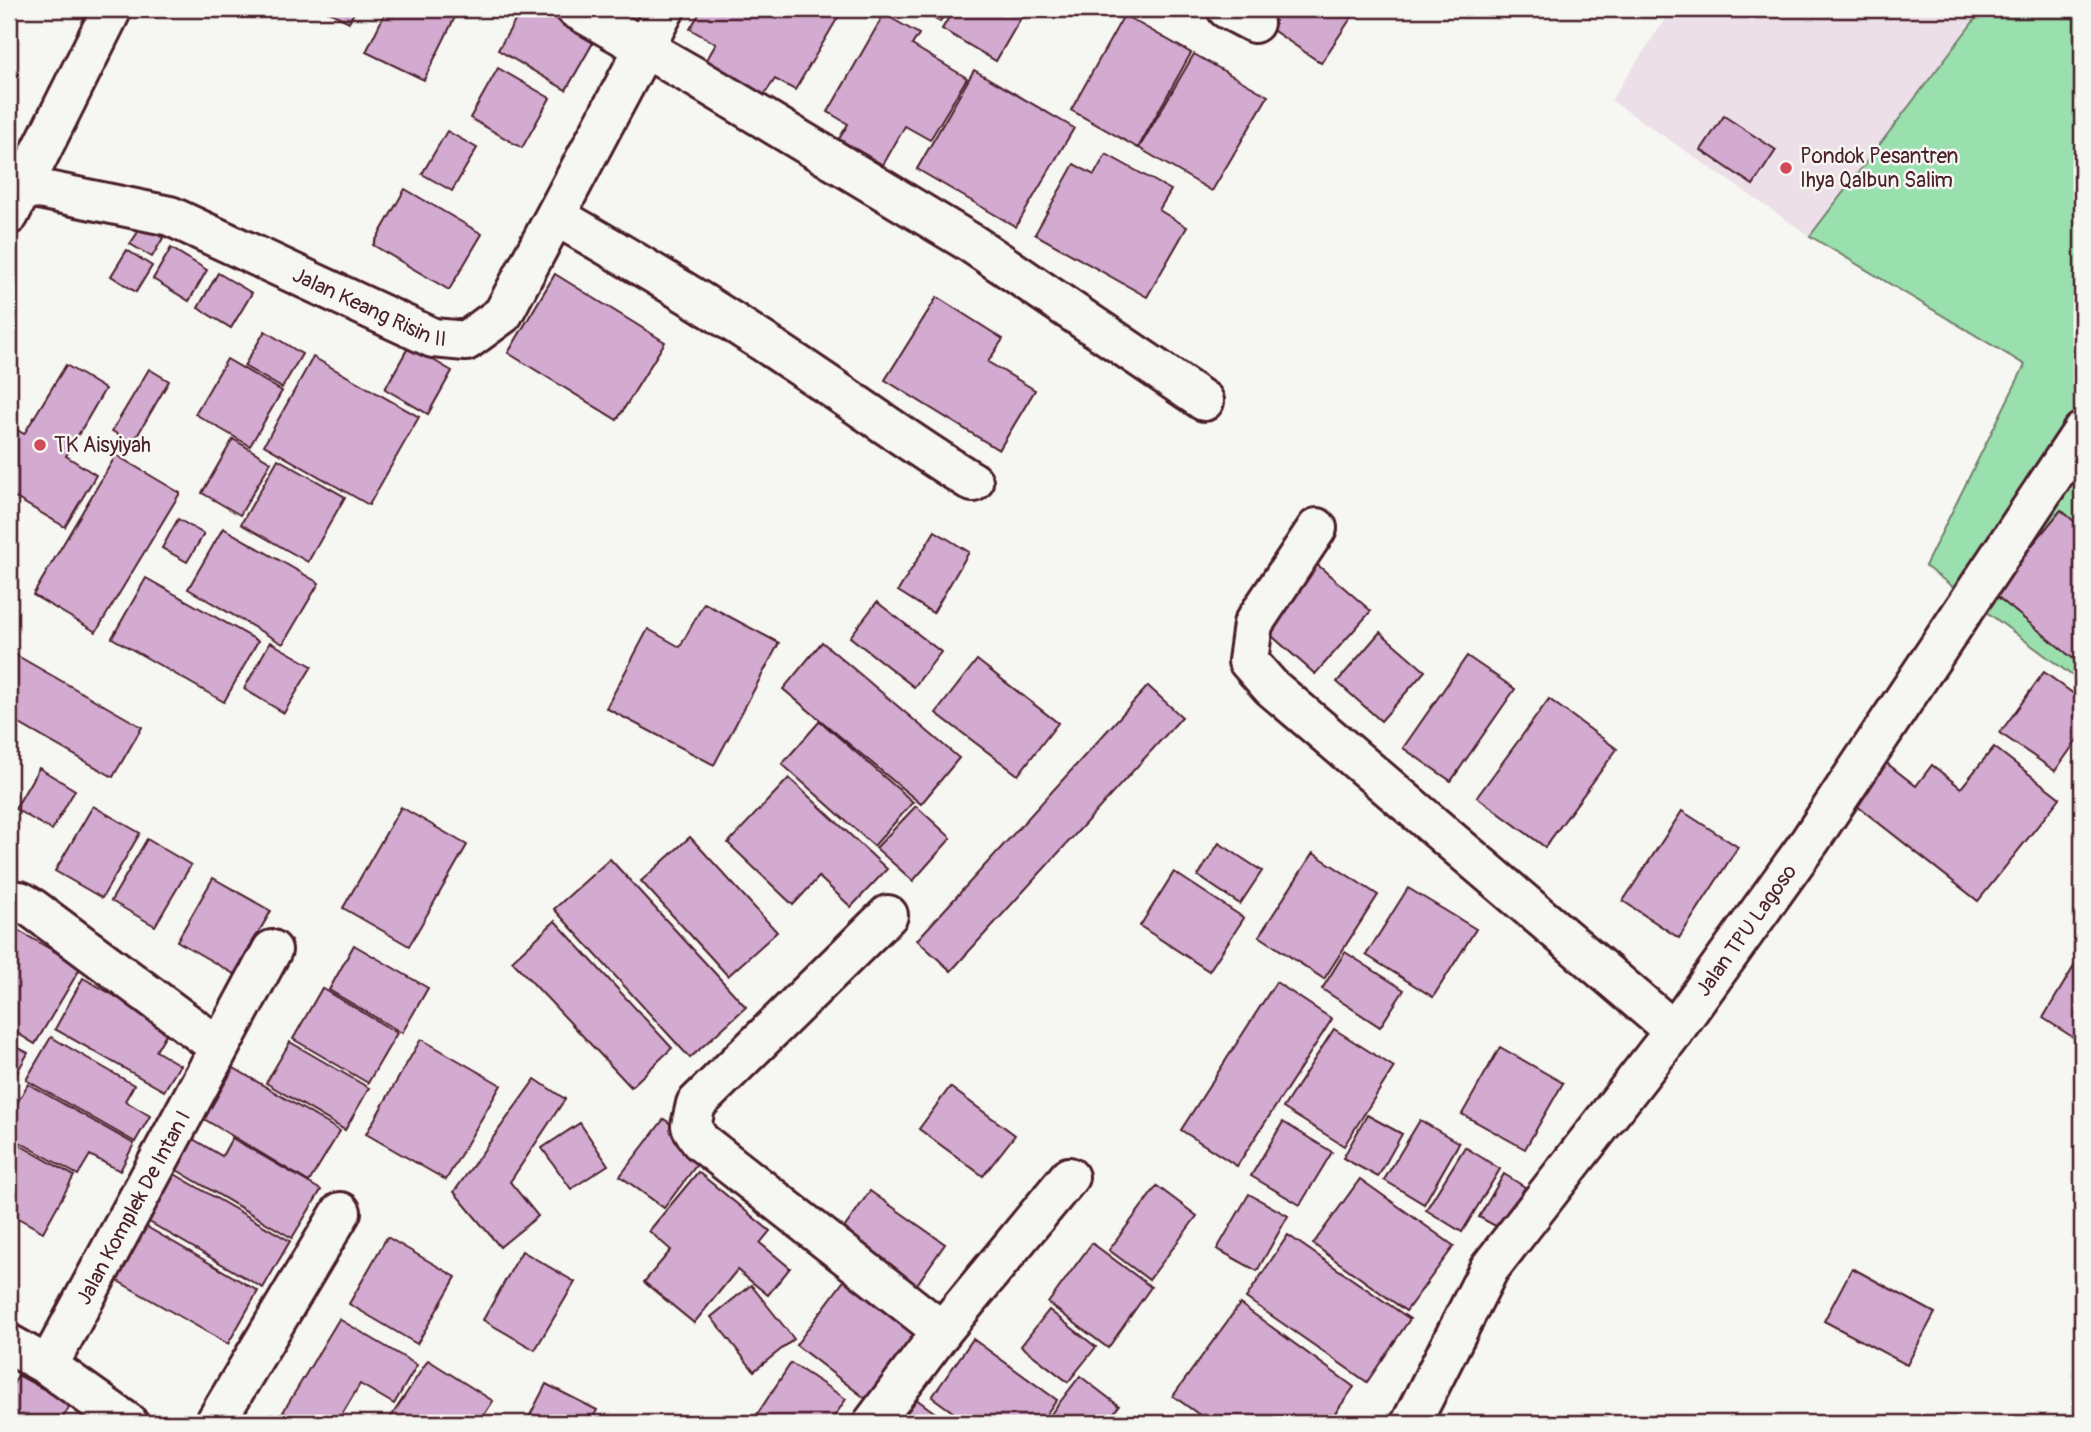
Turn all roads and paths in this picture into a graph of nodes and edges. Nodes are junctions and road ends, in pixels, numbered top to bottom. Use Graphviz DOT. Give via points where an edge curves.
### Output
graph roads {
  1 [pos="112,9"];
  2 [pos="576,9"];
  3 [pos="665,9"];
  4 [pos="644,50"];
  5 [pos="17,200"];
  6 [pos="556,216"];
  7 [pos="1204,401"];
  8 [pos="2082,432"];
  9 [pos="973,482"];
  10 [pos="1317,528"];
  11 [pos="9,901"];
  12 [pos="888,915"];
  13 [pos="272,950"];
  14 [pos="1674,1031"];
  15 [pos="219,1047"];
  16 [pos="1069,1177"];
  17 [pos="341,1212"];
  18 [pos="942,1331"];
  19 [pos="9,1344"];
  20 [pos="48,1366"];
  21 [pos="128,1423"];
  22 [pos="215,1423"];
  23 [pos="873,1423"];
  24 [pos="1411,1423"];
  1 -- 5 [label="street"];
  2 -- 4 [label="street"];
  3 -- 4 [label="street, Jalan Keang Risin II"];
  4 -- 6 [label="street, Jalan Keang Risin II"];
  4 -- 7 [label="street" via="971,243"];
  5 -- 6 [label="street, Jalan Keang Risin II" via="170,216 433,338 466,341 503,314"];
  6 -- 9 [label="street" via="671,282"];
  8 -- 14 [label="street, Jalan TPU Lagoso" via="1810,841"];
  10 -- 14 [label="street" via="1253,624 1248,662 1271,687"];
  11 -- 15 [label="street" via="32,908"];
  12 -- 18 [label="street" via="696,1104 691,1126 700,1141"];
  13 -- 15 [label="street, Jalan Komplek De Intan I"];
  14 -- 24 [label="street, Jalan TPU Lagoso" via="1489,1269"];
  15 -- 20 [label="street, Jalan Komplek De Intan I"];
  16 -- 18 [label="street"];
  17 -- 22 [label="street"];
  18 -- 23 [label="street"];
  19 -- 20 [label="street"];
  20 -- 21 [label="street"];
}
